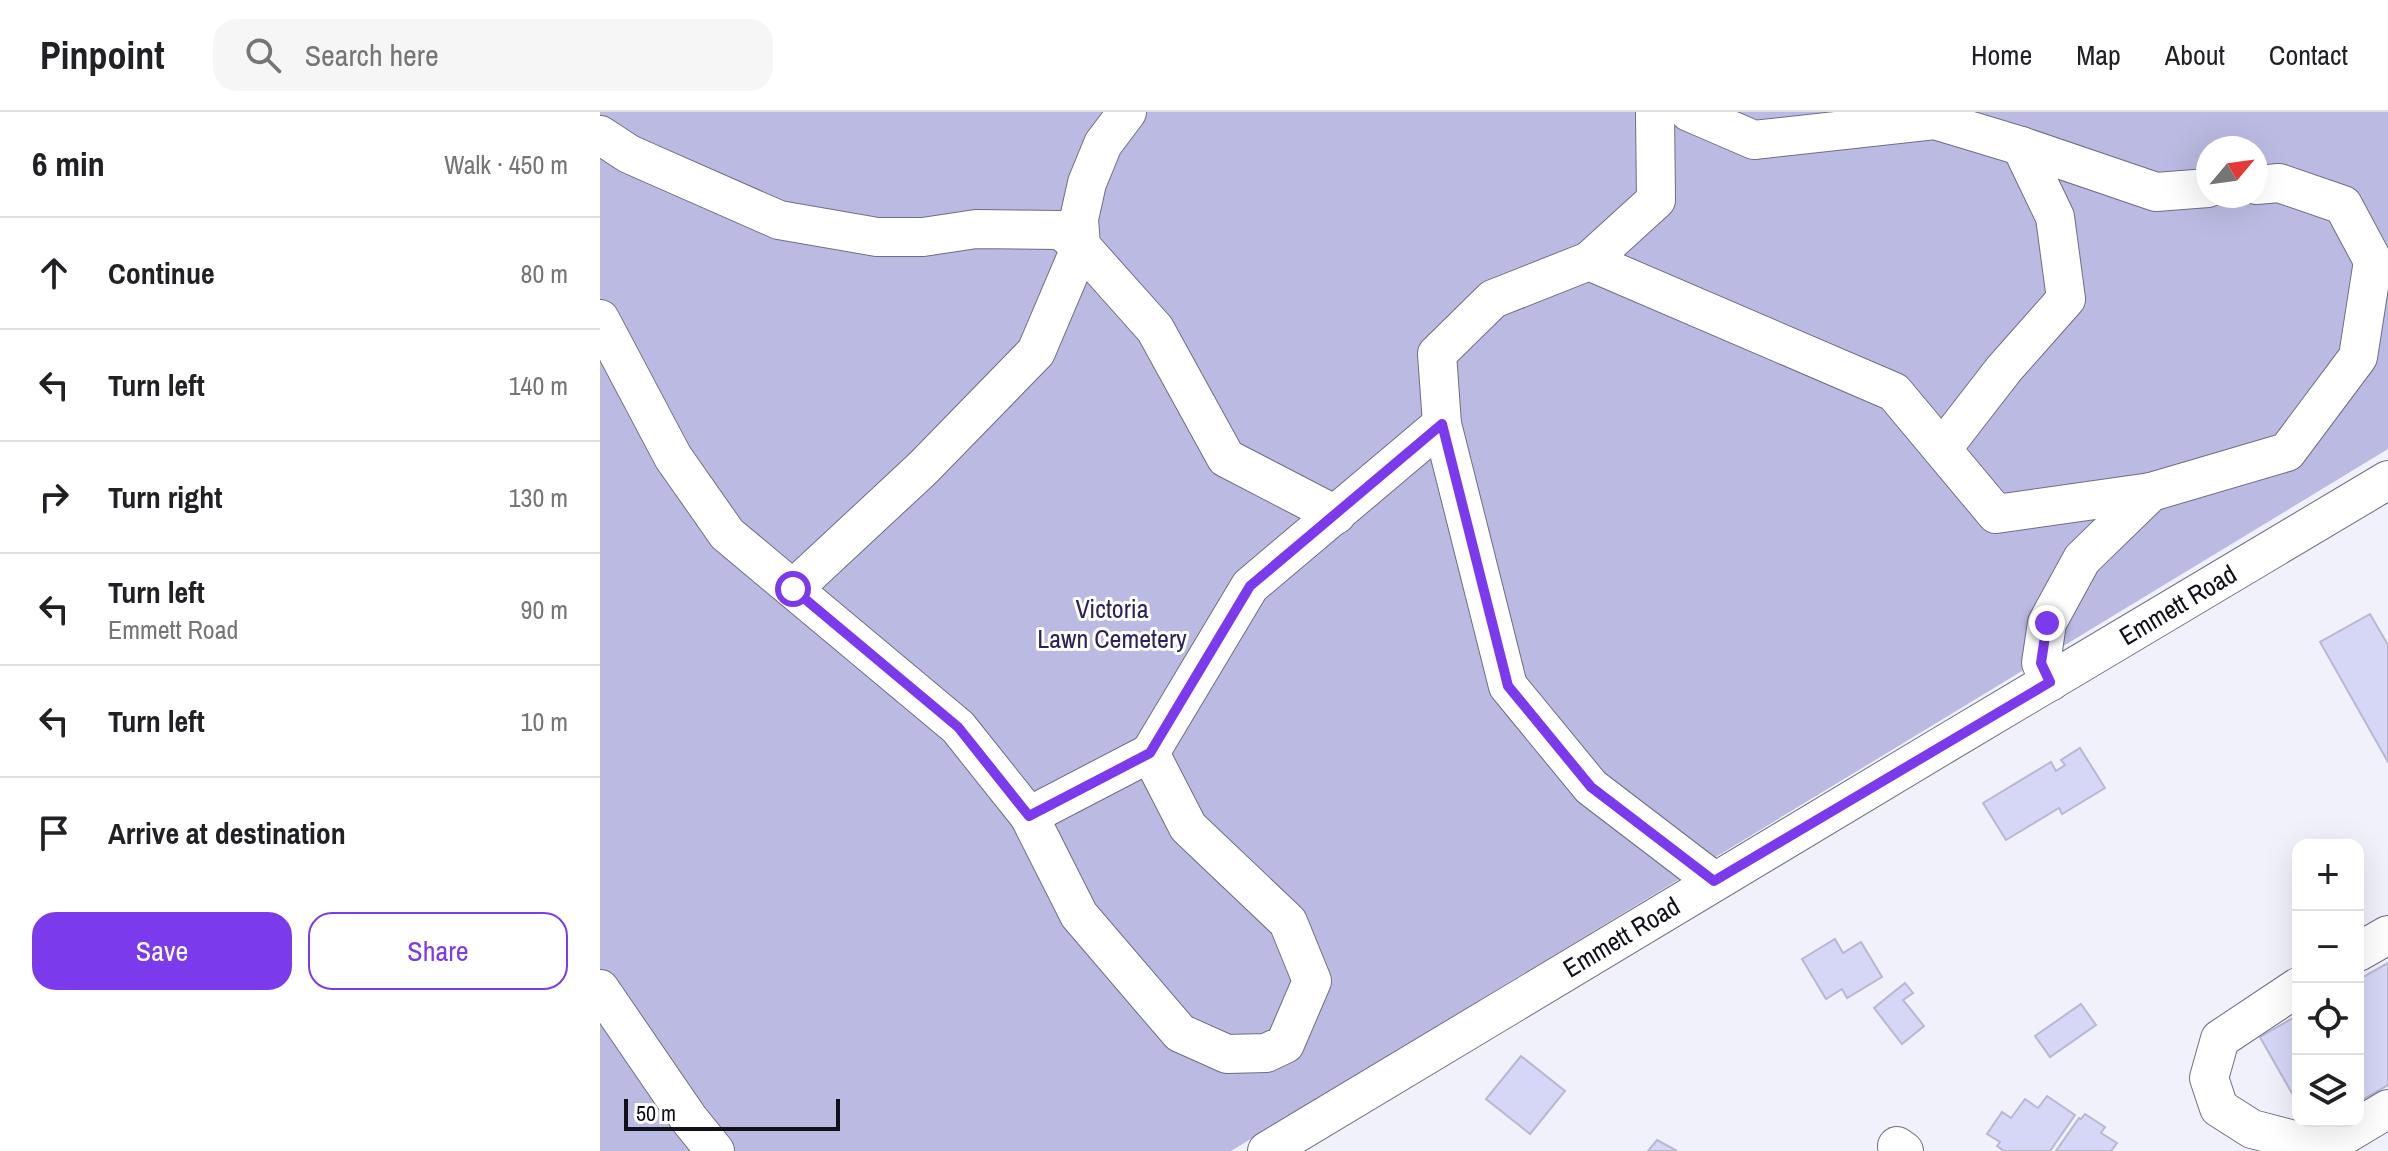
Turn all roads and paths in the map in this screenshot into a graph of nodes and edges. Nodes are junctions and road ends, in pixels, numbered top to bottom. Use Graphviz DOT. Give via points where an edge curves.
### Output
graph roads {
  1 [pos="1127,112"];
  2 [pos="1655,112"];
  3 [pos="1689,112"];
  4 [pos="600,135"];
  5 [pos="2021,146"];
  6 [pos="2268,184"];
  7 [pos="2196,189"];
  8 [pos="1081,246"];
  9 [pos="1589,261"];
  10 [pos="600,319"];
  11 [pos="1442,424"];
  12 [pos="1942,449"];
  13 [pos="2388,480"];
  14 [pos="2151,492"];
  15 [pos="1336,515"];
  16 [pos="793,589"];
  17 [pos="2050,682"];
  18 [pos="1150,753"];
  19 [pos="1029,816"];
  20 [pos="1714,881"];
  21 [pos="2388,935"];
  22 [pos="2364,949"];
  23 [pos="600,989"];
  24 [pos="2292,991"];
  25 [pos="2388,1109"];
  26 [pos="715,1151"];
  27 [pos="1267,1151"];
  1 -- 8 [label="street" via="1103,144 1087,183 1079,219"];
  2 -- 9 [label="street" via="1656,200"];
  3 -- 5 [label="street" via="1754,140 1935,120"];
  4 -- 8 [label="street" via="629,154 779,220 877,237 976,229 1060,230"];
  5 -- 7 [label="street" via="2156,192"];
  5 -- 12 [label="street" via="2055,217 2066,299"];
  6 -- 14 [label="street" via="2343,205 2373,261 2358,357 2287,452"];
  8 -- 15 [label="street" via="1155,329 1226,458"];
  8 -- 16 [label="street" via="1036,352 923,468"];
  9 -- 11 [label="street" via="1493,299 1437,354"];
  9 -- 12 [label="street" via="1894,392"];
  10 -- 16 [label="street" via="673,457 727,534"];
  11 -- 15 [label="street"];
  11 -- 20 [label="street" via="1508,686 1591,787"];
  12 -- 14 [label="street" via="1996,514"];
  13 -- 17 [label="street, Emmett Road"];
  14 -- 17 [label="street" via="2082,559 2047,623 2041,663"];
  15 -- 18 [label="street" via="1250,586"];
  16 -- 19 [label="street" via="958,727"];
  17 -- 20 [label="street, Emmett Road"];
  18 -- 19 [label="street"];
  18 -- 19 [label="street" via="1188,827 1288,922 1312,981 1285,1044 1266,1053 1227,1054 1180,1033 1079,915"];
  20 -- 27 [label="street, Emmett Road"];
  21 -- 22 [label="street"];
  23 -- 26 [label="street"];
  24 -- 25 [label="street" via="2220,1039 2209,1078 2219,1108 2252,1129 2294,1140 2333,1142"];
}
